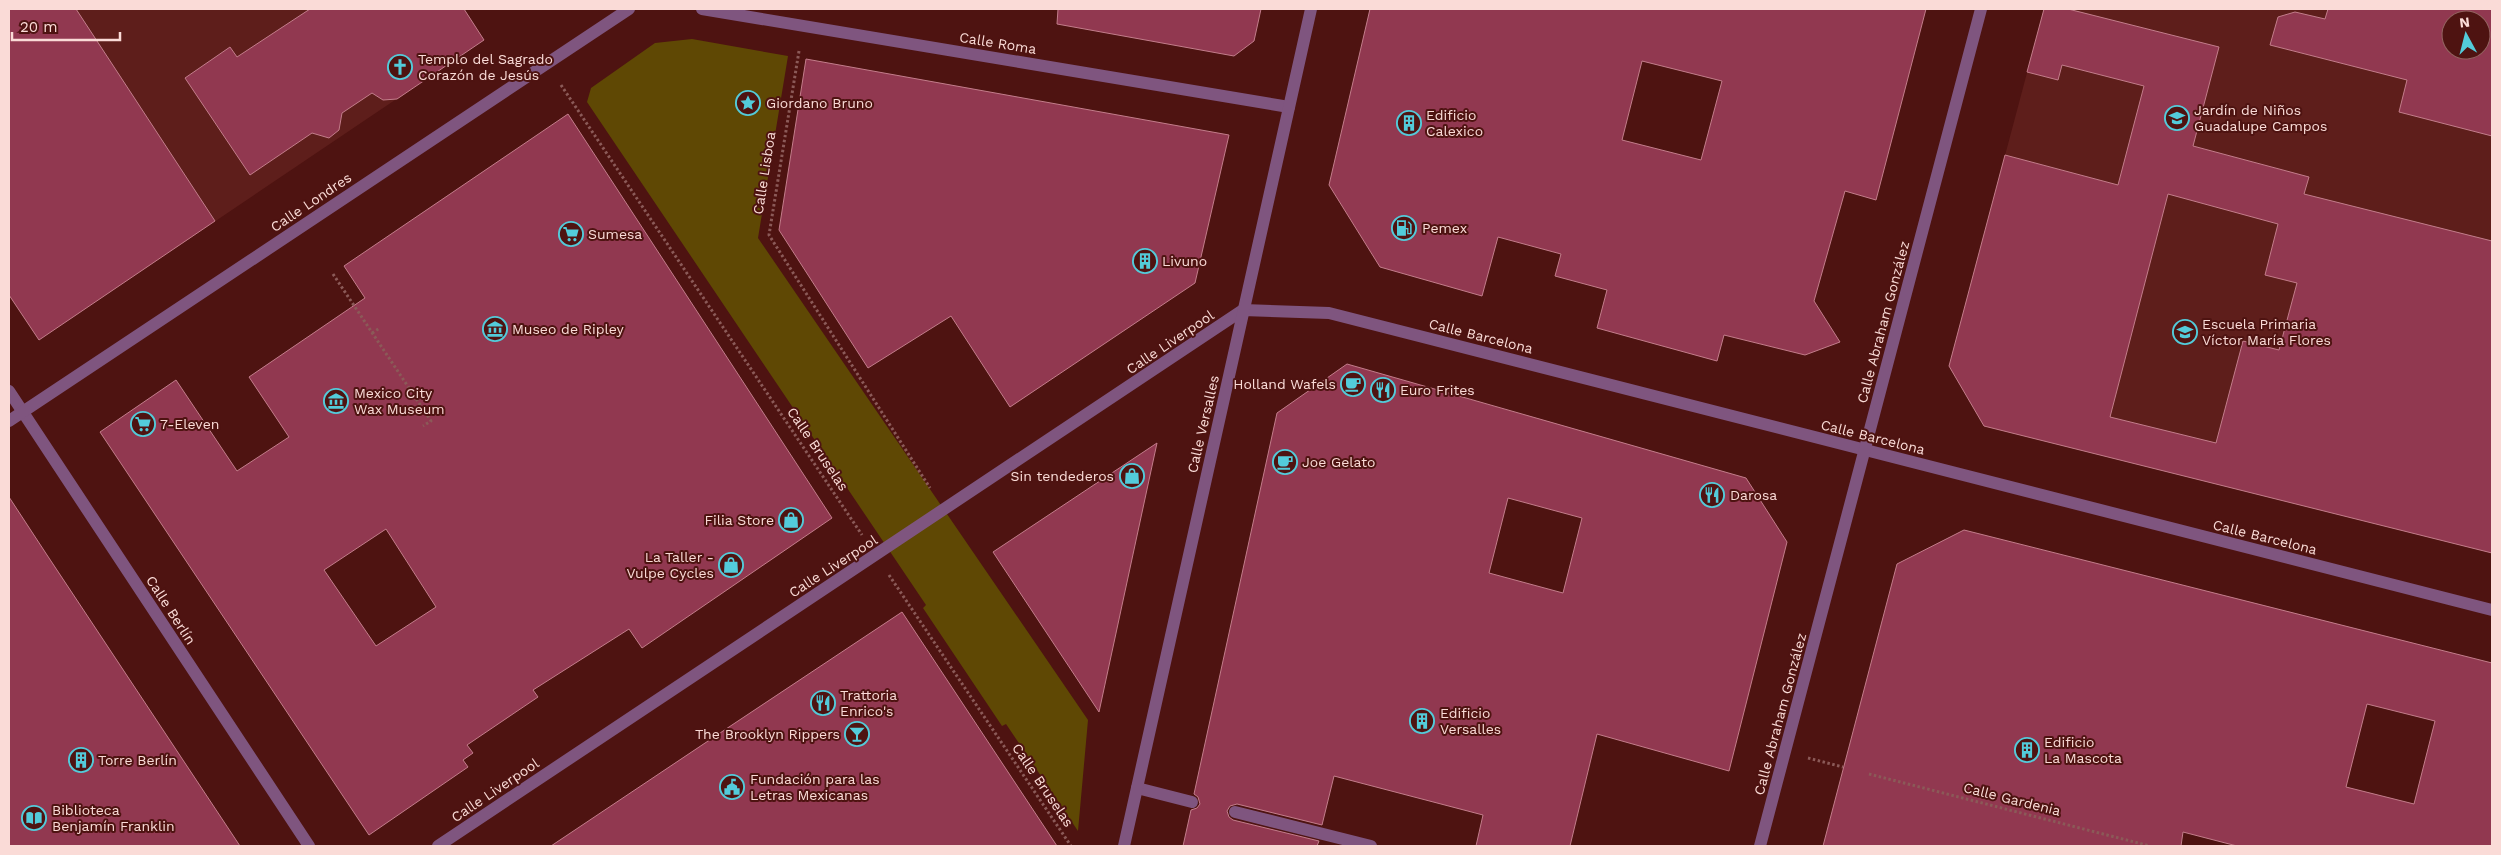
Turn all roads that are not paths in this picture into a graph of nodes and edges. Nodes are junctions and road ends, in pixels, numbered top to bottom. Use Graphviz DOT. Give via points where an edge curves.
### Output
graph roads {
  1 [pos="629,9"];
  2 [pos="702,9"];
  3 [pos="1310,9"];
  4 [pos="1981,9"];
  5 [pos="761,14"];
  6 [pos="1289,107"];
  7 [pos="1244,310"];
  8 [pos="9,391"];
  9 [pos="22,412"];
  10 [pos="9,421"];
  11 [pos="1865,450"];
  12 [pos="2492,610"];
  13 [pos="1137,788"];
  14 [pos="1192,802"];
  15 [pos="1235,812"];
  16 [pos="309,846"];
  17 [pos="438,846"];
  18 [pos="1124,846"];
  19 [pos="1371,846"];
  20 [pos="1760,846"];
  1 -- 9 [label="street, Calle Londres"];
  2 -- 5 [label="street, Calle Roma"];
  3 -- 6 [label="street, Calle Versalles"];
  4 -- 11 [label="street, Calle Abraham González"];
  5 -- 6 [label="street, Calle Roma" via="803,26"];
  6 -- 7 [label="street, Calle Versalles"];
  7 -- 11 [label="street, Calle Barcelona" via="1329,312"];
  7 -- 13 [label="street, Calle Versalles"];
  7 -- 17 [label="street, Calle Liverpool"];
  8 -- 9 [label="street, Calle Berlín"];
  9 -- 10 [label="street, Calle Londres"];
  9 -- 16 [label="street, Calle Berlín"];
  11 -- 12 [label="street, Calle Barcelona"];
  11 -- 20 [label="street, Calle Abraham González"];
  13 -- 14 [label="street"];
  13 -- 18 [label="street, Calle Versalles"];
  15 -- 19 [label="street"];
}
